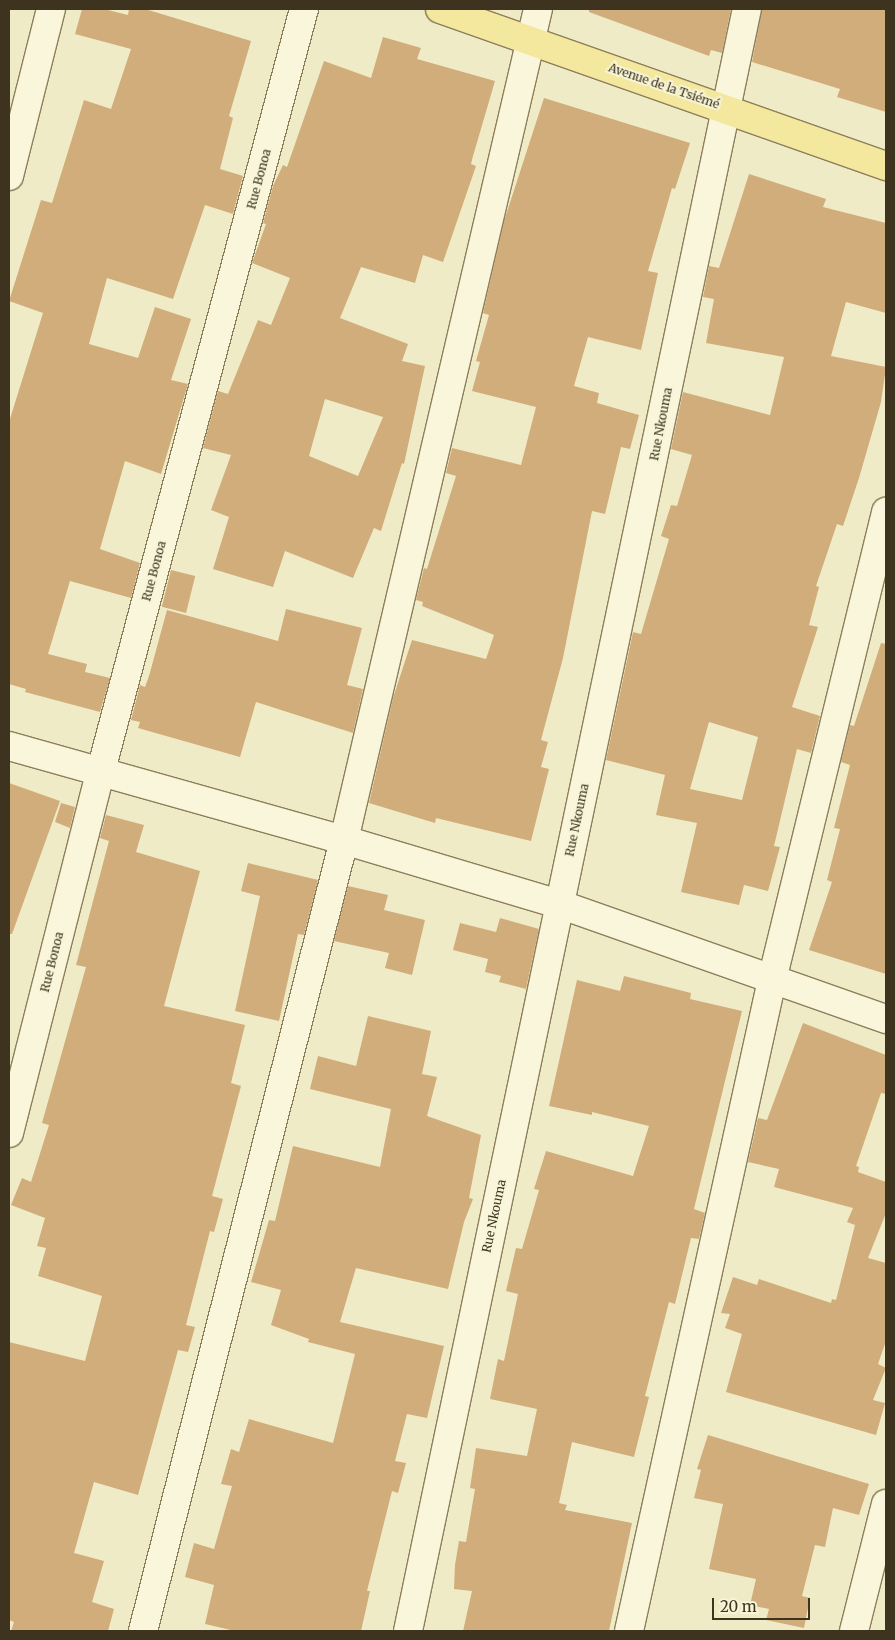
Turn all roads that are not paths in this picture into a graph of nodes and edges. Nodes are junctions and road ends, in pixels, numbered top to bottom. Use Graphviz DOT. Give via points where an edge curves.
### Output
graph roads {
  1 [pos="52,9"];
  2 [pos="304,9"];
  3 [pos="440,9"];
  4 [pos="538,9"];
  5 [pos="747,9"];
  6 [pos="531,40"];
  7 [pos="725,108"];
  8 [pos="886,166"];
  9 [pos="9,176"];
  10 [pos="886,512"];
  11 [pos="9,746"];
  12 [pos="100,774"];
  13 [pos="344,840"];
  14 [pos="559,904"];
  15 [pos="772,980"];
  16 [pos="886,1019"];
  17 [pos="9,1133"];
  18 [pos="886,1504"];
  19 [pos="143,1631"];
  20 [pos="408,1631"];
  21 [pos="629,1631"];
  22 [pos="854,1631"];
  1 -- 9 [label="street"];
  2 -- 12 [label="street, Rue Bonoa"];
  3 -- 6 [label="main road, Avenue de la Tsiémé"];
  4 -- 6 [label="street"];
  5 -- 7 [label="street, Rue Nkouma"];
  6 -- 7 [label="main road, Avenue de la Tsiémé"];
  6 -- 13 [label="street"];
  7 -- 8 [label="main road, Avenue de la Tsiémé"];
  7 -- 14 [label="street, Rue Nkouma"];
  10 -- 15 [label="street"];
  11 -- 12 [label="street"];
  12 -- 13 [label="street"];
  12 -- 17 [label="street, Rue Bonoa"];
  13 -- 14 [label="street"];
  13 -- 19 [label="street"];
  14 -- 15 [label="street"];
  14 -- 20 [label="street, Rue Nkouma"];
  15 -- 16 [label="street"];
  15 -- 21 [label="street"];
  18 -- 22 [label="street"];
}
